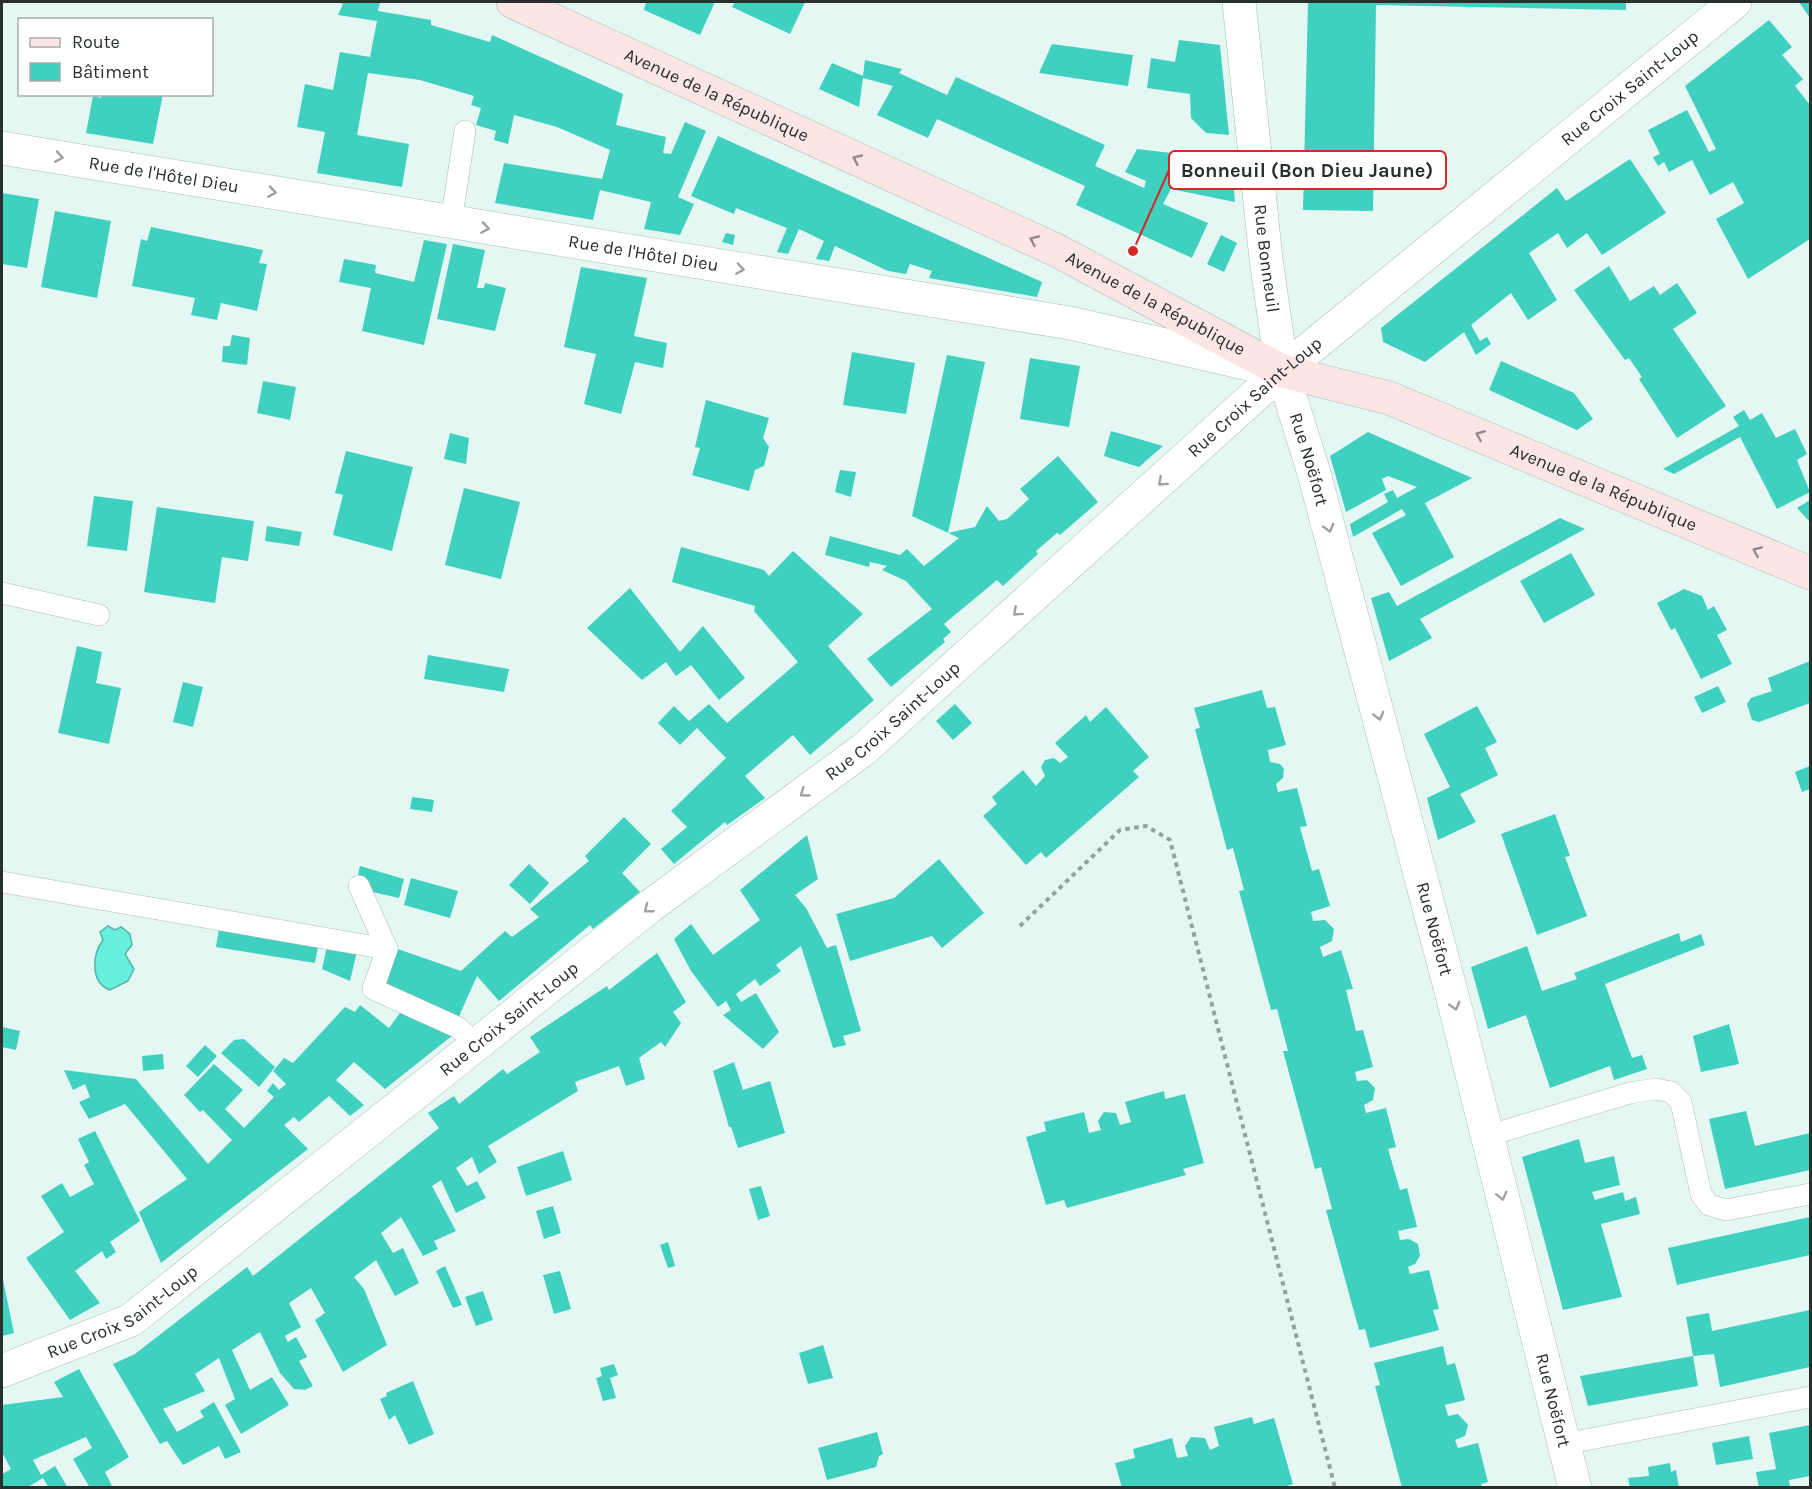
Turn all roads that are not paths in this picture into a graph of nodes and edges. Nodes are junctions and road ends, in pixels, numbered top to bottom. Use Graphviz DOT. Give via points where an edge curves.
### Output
graph roads {
  1 [pos="513,2"];
  2 [pos="1239,2"];
  3 [pos="1735,2"];
  4 [pos="465,131"];
  5 [pos="2,148"];
  6 [pos="451,222"];
  7 [pos="1282,371"];
  8 [pos="1810,573"];
  9 [pos="2,593"];
  10 [pos="99,615"];
  11 [pos="2,882"];
  12 [pos="358,886"];
  13 [pos="387,949"];
  14 [pos="476,1045"];
  15 [pos="1487,1136"];
  16 [pos="1810,1194"];
  17 [pos="2,1371"];
  18 [pos="1810,1397"];
  19 [pos="1564,1444"];
  20 [pos="1575,1488"];
  7 -- 1 [label="street, Avenue de la République, one-way" via="1056,250"];
  2 -- 7 [label="street, Rue Bonneuil"];
  3 -- 7 [label="street, Rue Croix Saint-Loup"];
  4 -- 6 [label="lane"];
  5 -- 6 [label="street, Rue de l'Hôtel Dieu, one-way"];
  6 -- 7 [label="street, Rue de l'Hôtel Dieu, one-way" via="1070,323"];
  8 -- 7 [label="street, Avenue de la République, one-way" via="1389,398"];
  7 -- 14 [label="street, Rue Croix Saint-Loup, one-way" via="864,749 649,907"];
  7 -- 15 [label="street, Rue Noëfort, one-way" via="1314,473"];
  9 -- 10 [label="lane"];
  11 -- 13 [label="lane"];
  12 -- 13 [label="lane"];
  13 -- 14 [label="lane" via="373,990 459,1028"];
  14 -- 17 [label="street, Rue Croix Saint-Loup" via="132,1320"];
  15 -- 16 [label="lane" via="1630,1093 1656,1089 1671,1092 1681,1102 1701,1194 1709,1205 1726,1210"];
  15 -- 19 [label="street, Rue Noëfort, one-way"];
  18 -- 19 [label="lane"];
  19 -- 20 [label="street, Rue Noëfort"];
}
